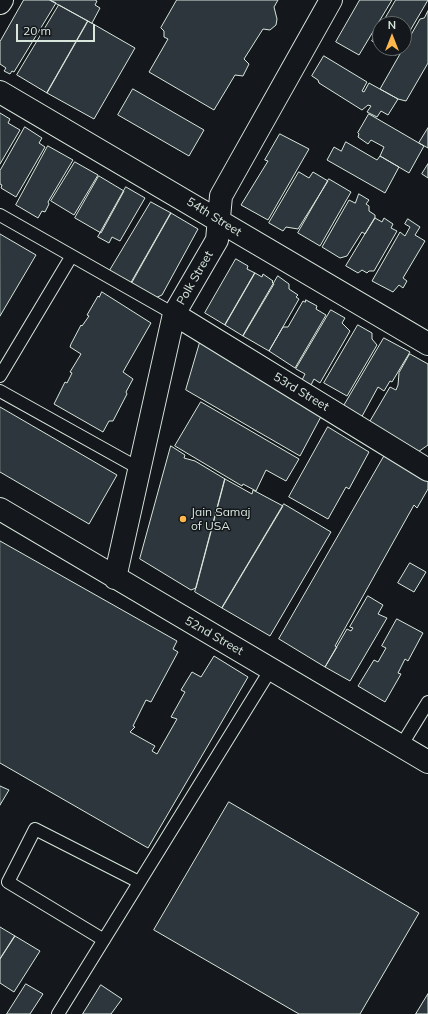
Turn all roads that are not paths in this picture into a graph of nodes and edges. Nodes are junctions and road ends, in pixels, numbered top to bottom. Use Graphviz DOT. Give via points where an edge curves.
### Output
graph roads {
  1 [pos="2,0"];
  2 [pos="331,0"];
  3 [pos="0,3"];
  4 [pos="0,92"];
  5 [pos="0,216"];
  6 [pos="219,219"];
  7 [pos="70,257"];
  8 [pos="174,314"];
  9 [pos="428,344"];
  10 [pos="0,376"];
  11 [pos="0,391"];
  12 [pos="140,469"];
  13 [pos="428,470"];
  14 [pos="0,509"];
  15 [pos="115,578"];
  16 [pos="271,670"];
  17 [pos="428,702"];
  18 [pos="401,746"];
  19 [pos="428,762"];
  20 [pos="139,882"];
  21 [pos="104,940"];
  22 [pos="58,1014"];
  1 -- 3 [label="street"];
  2 -- 6 [label="street, Polk Street" via="221,196"];
  4 -- 6 [label="street, 54th Street"];
  5 -- 7 [label="lane"];
  6 -- 8 [label="street, Polk Street" via="217,240"];
  6 -- 9 [label="street, 54th Street"];
  7 -- 8 [label="lane"];
  7 -- 10 [label="lane"];
  8 -- 12 [label="street, Polk Street"];
  8 -- 13 [label="street, 53rd Street"];
  11 -- 12 [label="lane"];
  12 -- 15 [label="street, Polk Street"];
  14 -- 15 [label="street, 52nd Street"];
  15 -- 16 [label="street, 52nd Street"];
  16 -- 18 [label="street, 52nd Street"];
  16 -- 20 [label="lane"];
  17 -- 18 [label="lane"];
  18 -- 19 [label="street, 52nd Street"];
  20 -- 21 [label="lane"];
  20 -- 21 [label="lane" via="35,829 8,882"];
  21 -- 22 [label="lane"];
}
